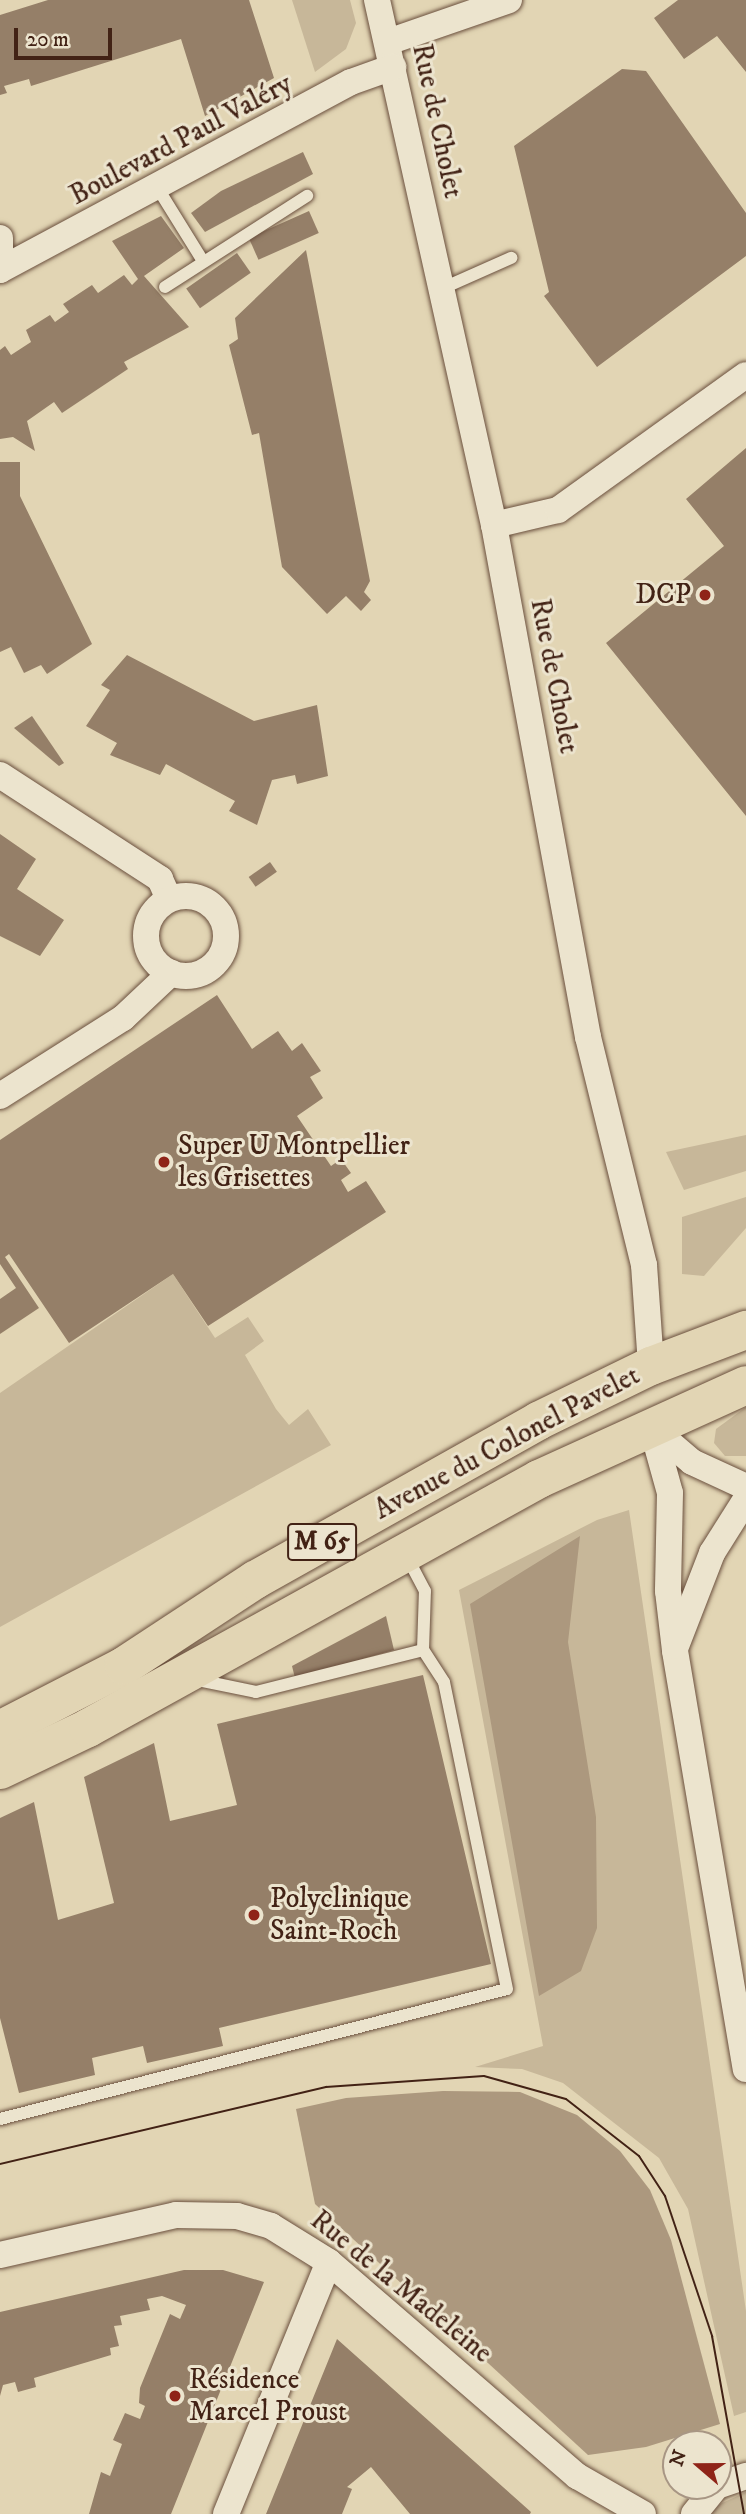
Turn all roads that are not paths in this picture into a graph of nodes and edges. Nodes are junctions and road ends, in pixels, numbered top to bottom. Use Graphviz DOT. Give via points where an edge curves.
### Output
graph roads {
  1 [pos="377,0"];
  2 [pos="509,0"];
  3 [pos="391,55"];
  4 [pos="157,187"];
  5 [pos="307,196"];
  6 [pos="0,238"];
  7 [pos="201,258"];
  8 [pos="511,258"];
  9 [pos="0,270"];
  10 [pos="165,286"];
  11 [pos="441,289"];
  12 [pos="746,375"];
  13 [pos="494,525"];
  14 [pos="0,775"];
  15 [pos="169,899"];
  16 [pos="171,973"];
  17 [pos="0,1096"];
  18 [pos="746,1330"];
  19 [pos="651,1366"];
  20 [pos="746,1385"];
  21 [pos="652,1427"];
  22 [pos="746,1487"];
  23 [pos="746,1499"];
  24 [pos="405,1553"];
  25 [pos="423,1650"];
  26 [pos="675,1651"];
  27 [pos="151,1693"];
  28 [pos="0,1731"];
  29 [pos="0,1770"];
  30 [pos="746,2069"];
  31 [pos="0,2119"];
  32 [pos="0,2255"];
  33 [pos="329,2262"];
  34 [pos="746,2476"];
  35 [pos="226,2514"];
  36 [pos="643,2514"];
  37 [pos="694,2514"];
  1 -- 3 [label="street, Rue de Cholet"];
  2 -- 3 [label="street, Boulevard Paul Valéry"];
  3 -- 4 [label="street, Boulevard Paul Valéry" via="351,82"];
  3 -- 11 [label="street, Rue de Cholet"];
  4 -- 7 [label="lane"];
  4 -- 9 [label="street, Boulevard Paul Valéry"];
  5 -- 7 [label="lane"];
  6 -- 9 [label="street"];
  7 -- 10 [label="lane"];
  8 -- 11 [label="lane"];
  11 -- 13 [label="street, Rue de Cholet"];
  12 -- 13 [label="street" via="558,510"];
  13 -- 19 [label="street, Rue de Cholet" via="588,1037 648,1285"];
  14 -- 15 [label="street" via="159,879"];
  15 -- 16 [label="street" via="150,918 146,944"];
  15 -- 16 [label="street" via="191,896 210,903 223,919 226,939 209,969"];
  16 -- 17 [label="street" via="123,1018"];
  18 -- 19 [label="main road, Avenue du Colonel Pavelet / M 65"];
  19 -- 21 [label="main road, Avenue du Colonel Pavelet"];
  19 -- 28 [label="main road, Avenue du Colonel Pavelet / M 65" via="503,1441 255,1580 124,1666"];
  20 -- 21 [label="main road, Avenue du Colonel Pavelet / M 65"];
  21 -- 22 [label="street" via="692,1462"];
  21 -- 24 [label="main road, Avenue du Colonel Pavelet / M 65" via="539,1479"];
  21 -- 26 [label="street" via="670,1493 668,1591"];
  23 -- 26 [label="street" via="712,1553"];
  24 -- 25 [label="lane" via="425,1591"];
  24 -- 27 [label="main road, Avenue du Colonel Pavelet / M 65"];
  25 -- 27 [label="lane" via="256,1692 210,1679"];
  25 -- 31 [label="lane" via="444,1682 507,1989"];
  26 -- 30 [label="street"];
  27 -- 29 [label="main road, Avenue du Colonel Pavelet / M 65"];
  32 -- 33 [label="street, Rue de la Madeleine" via="205,2213 271,2227"];
  33 -- 35 [label="street"];
  33 -- 36 [label="street, Rue de la Madeleine" via="577,2476"];
  34 -- 37 [label="street" via="717,2486"];
}
